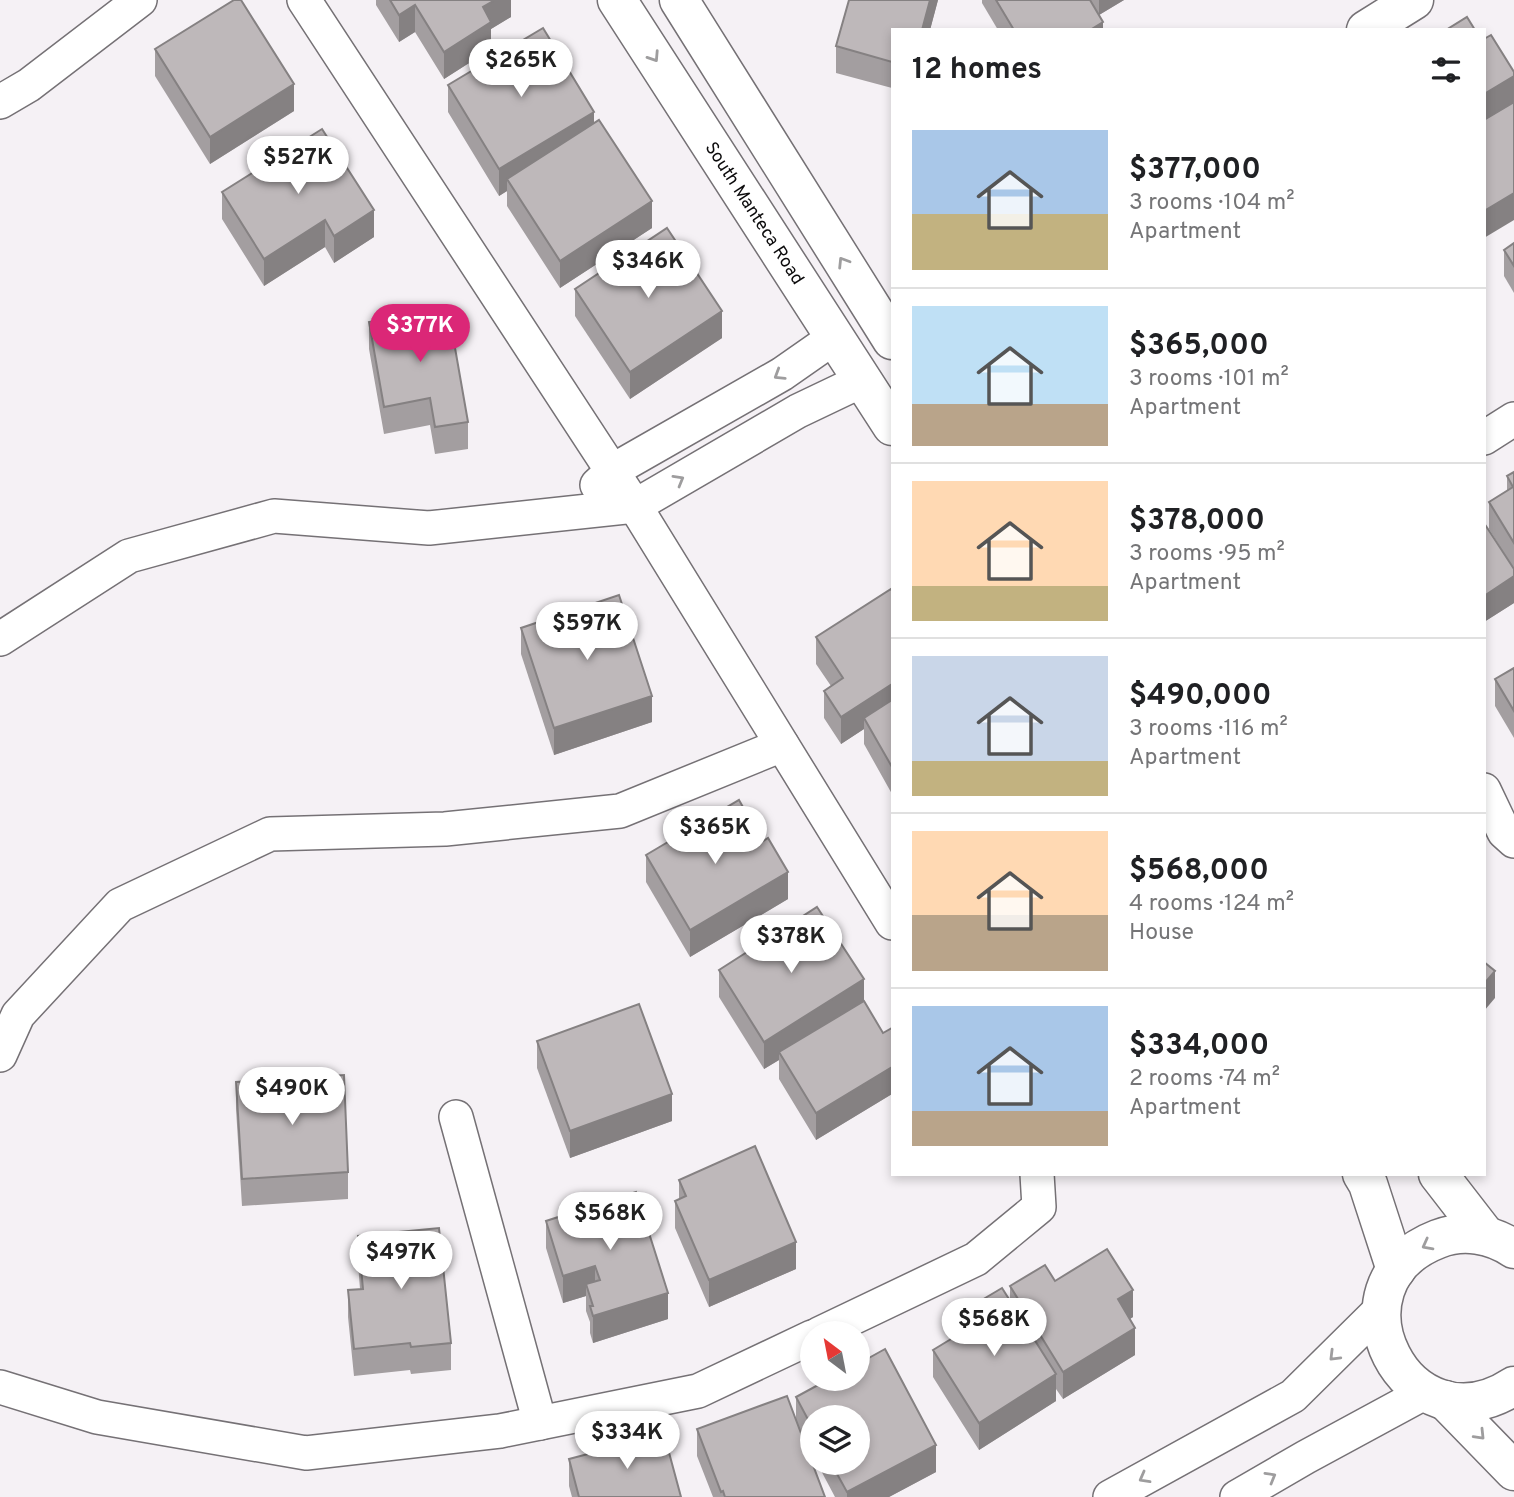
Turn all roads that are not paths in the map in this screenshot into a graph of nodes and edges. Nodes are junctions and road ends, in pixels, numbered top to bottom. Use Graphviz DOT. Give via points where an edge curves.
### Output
graph roads {
  1 [pos="140,0"];
  2 [pos="304,0"];
  3 [pos="617,0"];
  4 [pos="679,0"];
  5 [pos="1414,0"];
  6 [pos="1369,28"];
  7 [pos="0,102"];
  8 [pos="881,297"];
  9 [pos="891,336"];
  10 [pos="835,337"];
  11 [pos="863,380"];
  12 [pos="1514,419"];
  13 [pos="891,424"];
  14 [pos="1486,437"];
  15 [pos="612,471"];
  16 [pos="635,506"];
  17 [pos="569,512"];
  18 [pos="0,639"];
  19 [pos="782,745"];
  20 [pos="1486,794"];
  21 [pos="1514,841"];
  22 [pos="891,921"];
  23 [pos="0,1055"];
  24 [pos="456,1117"];
  25 [pos="1037,1176"];
  26 [pos="1363,1176"];
  27 [pos="1440,1176"];
  28 [pos="1500,1243"];
  29 [pos="1396,1270"];
  30 [pos="1382,1308"];
  31 [pos="846,1321"];
  32 [pos="800,1343"];
  33 [pos="1514,1386"];
  34 [pos="0,1387"];
  35 [pos="1436,1396"];
  36 [pos="540,1423"];
  37 [pos="1514,1471"];
  38 [pos="1110,1497"];
  39 [pos="1237,1497"];
  1 -- 7 [label="street"];
  2 -- 15 [label="street"];
  3 -- 10 [label="street, South Manteca Road, one-way"];
  8 -- 4 [label="street, one-way"];
  5 -- 6 [label="street"];
  8 -- 9 [label="street"];
  10 -- 11 [label="street, South Manteca Road"];
  10 -- 15 [label="street, one-way" via="782,374"];
  11 -- 13 [label="street, South Manteca Road"];
  16 -- 11 [label="street, one-way" via="798,411"];
  12 -- 14 [label="street"];
  15 -- 16 [label="street"];
  15 -- 17 [label="street"];
  16 -- 17 [label="street"];
  16 -- 19 [label="street"];
  17 -- 18 [label="street" via="429,528 274,516 129,556"];
  19 -- 22 [label="street"];
  19 -- 23 [label="street" via="620,811 445,829 270,834 120,905 18,1015"];
  20 -- 21 [label="street" via="1504,832"];
  24 -- 36 [label="street"];
  25 -- 31 [label="street" via="1039,1206 976,1259"];
  26 -- 29 [label="street"];
  27 -- 28 [label="street"];
  28 -- 29 [label="street, one-way" via="1466,1234 1446,1236 1426,1243"];
  29 -- 30 [label="street"];
  30 -- 35 [label="street" via="1382,1328 1396,1366 1409,1381"];
  30 -- 38 [label="street, one-way" via="1293,1396"];
  32 -- 36 [label="street" via="698,1391"];
  33 -- 35 [label="street" via="1486,1400 1465,1402"];
  34 -- 36 [label="street" via="97,1417 306,1453"];
  35 -- 37 [label="street, one-way"];
  39 -- 35 [label="street, one-way" via="1306,1457"];
}
